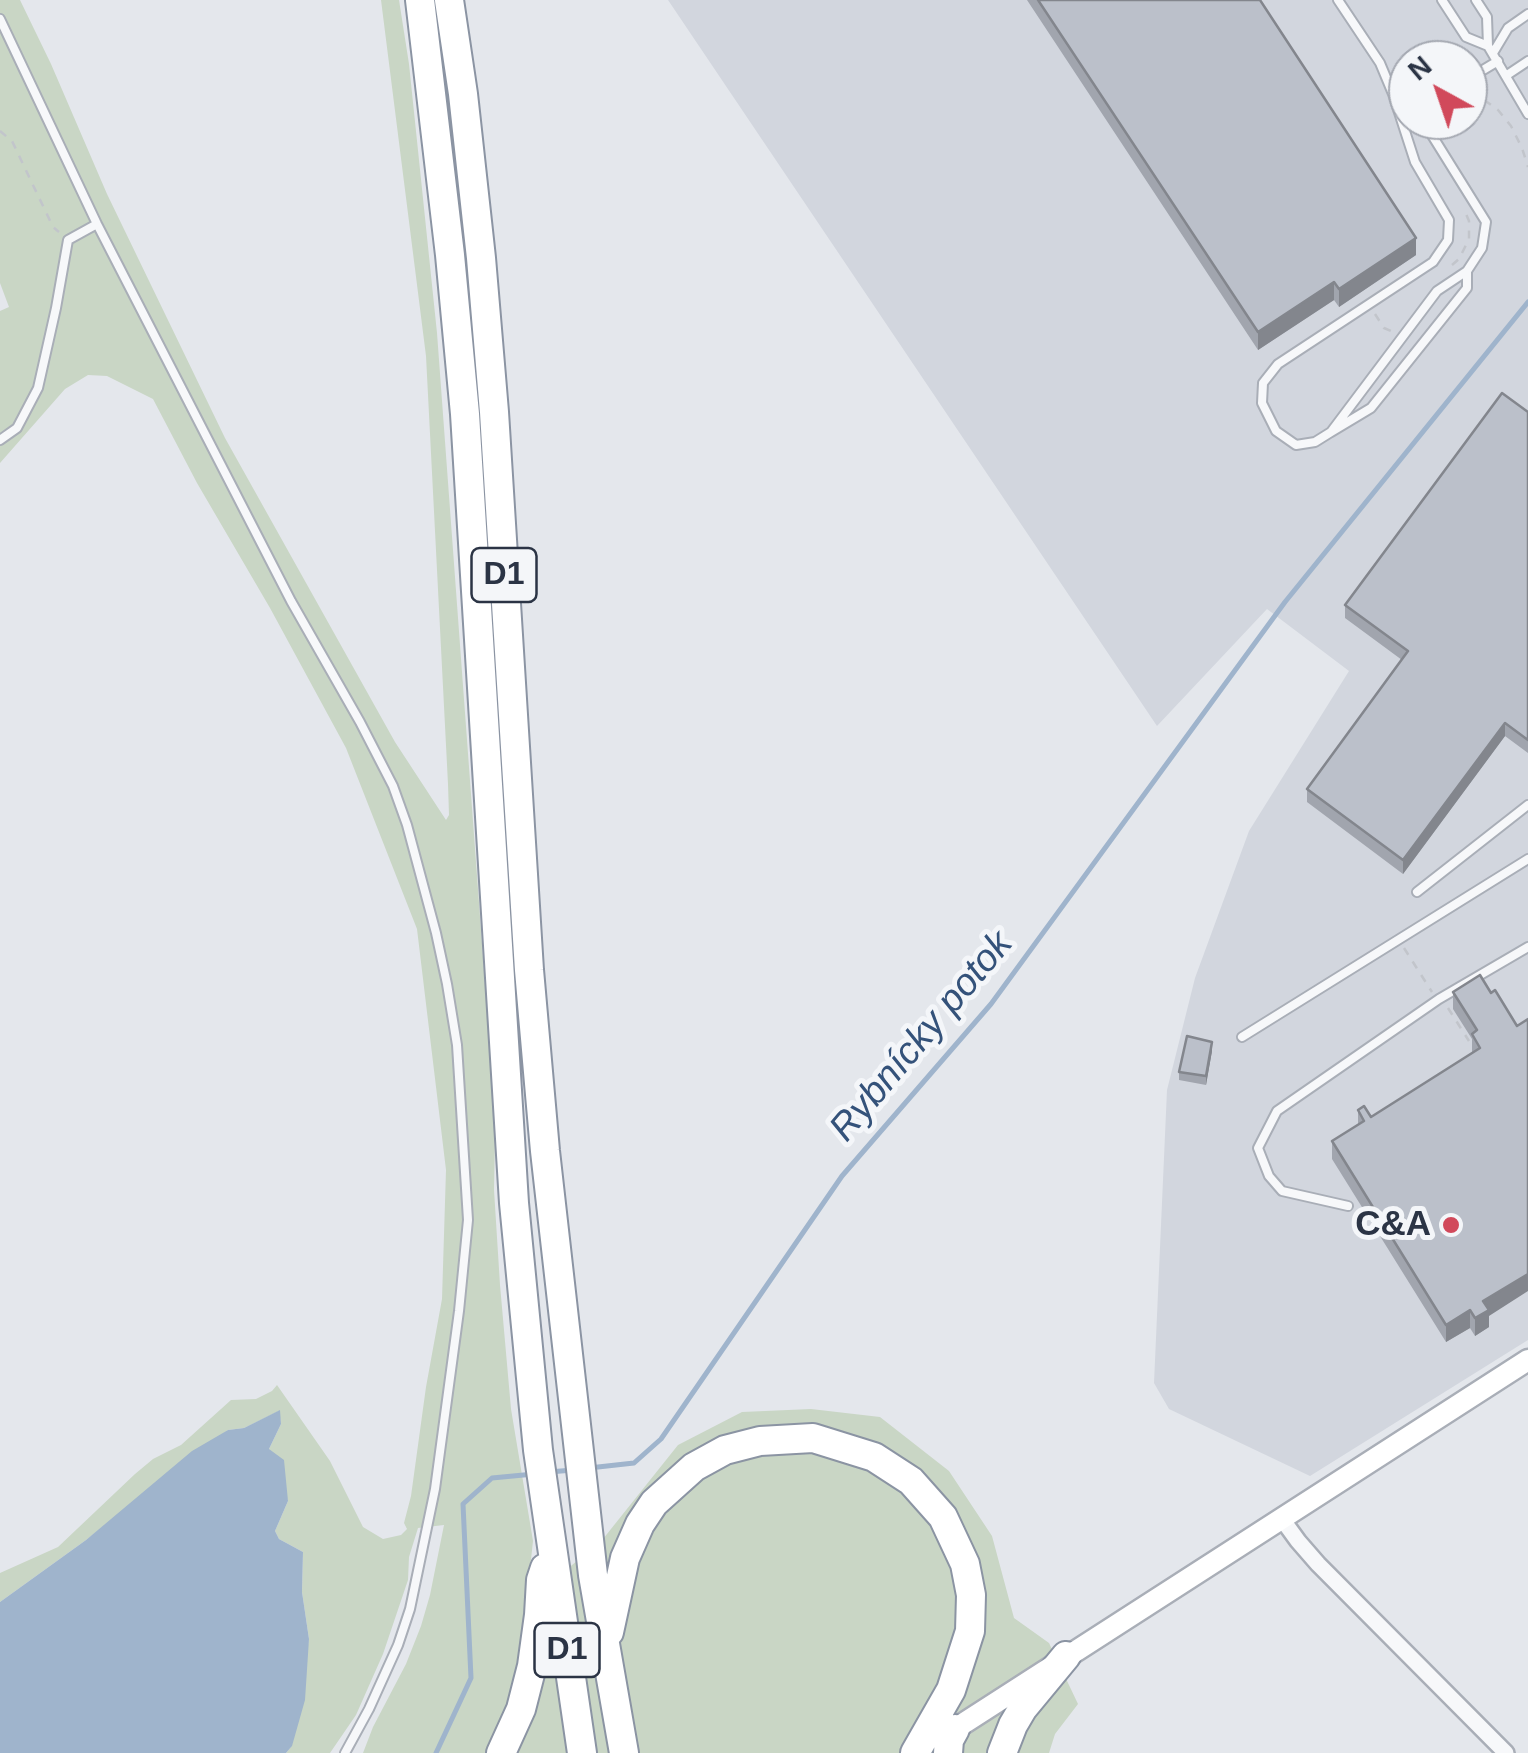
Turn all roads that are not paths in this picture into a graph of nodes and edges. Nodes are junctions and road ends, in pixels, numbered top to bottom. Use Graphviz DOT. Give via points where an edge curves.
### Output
graph roads {
  1 [pos="420,0"];
  2 [pos="449,0"];
  3 [pos="1338,0"];
  4 [pos="1442,0"];
  5 [pos="1476,0"];
  6 [pos="1528,14"];
  7 [pos="0,19"];
  8 [pos="1493,54"];
  9 [pos="1488,59"];
  10 [pos="1528,61"];
  11 [pos="1506,75"];
  12 [pos="1528,114"];
  13 [pos="1435,140"];
  14 [pos="97,224"];
  15 [pos="1468,271"];
  16 [pos="1331,432"];
  17 [pos="0,440"];
  18 [pos="1528,805"];
  19 [pos="1528,859"];
  20 [pos="1417,892"];
  21 [pos="1528,947"];
  22 [pos="1242,1037"];
  23 [pos="1348,1206"];
  24 [pos="1528,1360"];
  25 [pos="1282,1519"];
  26 [pos="551,1547"];
  27 [pos="606,1644"];
  28 [pos="1066,1656"];
  29 [pos="951,1741"];
  30 [pos="345,1753"];
  31 [pos="501,1753"];
  32 [pos="582,1753"];
  33 [pos="624,1753"];
  34 [pos="916,1753"];
  35 [pos="1002,1753"];
  36 [pos="1506,1753"];
  1 -- 26 [label="highway, D1" via="464,414 514,1203"];
  2 -- 27 [label="highway, D1" via="494,412 545,1151"];
  3 -- 16 [label="lane" via="1380,63 1415,162 1449,220 1448,240 1433,262 1278,364 1263,383 1262,403 1276,431 1296,444"];
  4 -- 8 [label="lane" via="1466,36"];
  5 -- 8 [label="lane" via="1487,17"];
  6 -- 8 [label="lane" via="1508,28"];
  7 -- 14 [label="lane"];
  8 -- 9 [label="lane"];
  8 -- 11 [label="lane"];
  10 -- 11 [label="lane"];
  11 -- 12 [label="lane"];
  13 -- 15 [label="lane" via="1486,222 1482,248"];
  14 -- 17 [label="lane" via="68,240 38,388 17,428"];
  14 -- 30 [label="lane" via="392,786 436,933 457,1045 468,1220 435,1489 410,1610"];
  15 -- 16 [label="lane" via="1437,291"];
  15 -- 16 [label="lane" via="1467,288 1371,408"];
  18 -- 20 [label="lane"];
  19 -- 22 [label="lane"];
  21 -- 23 [label="lane" via="1439,999 1277,1111 1258,1148 1268,1176 1282,1191"];
  24 -- 25 [label="main road"];
  25 -- 28 [label="main road"];
  25 -- 36 [label="street" via="1318,1564"];
  26 -- 31 [label="highway" via="530,1677"];
  26 -- 32 [label="highway, D1"];
  27 -- 33 [label="highway, D1"];
  27 -- 34 [label="highway" via="640,1524 694,1467 760,1441 813,1438 874,1457 911,1481 943,1517 965,1564 970,1595 970,1631 952,1690"];
  28 -- 29 [label="main road"];
  28 -- 35 [label="highway" via="1023,1708"];
  29 -- 34 [label="main road"];
}
